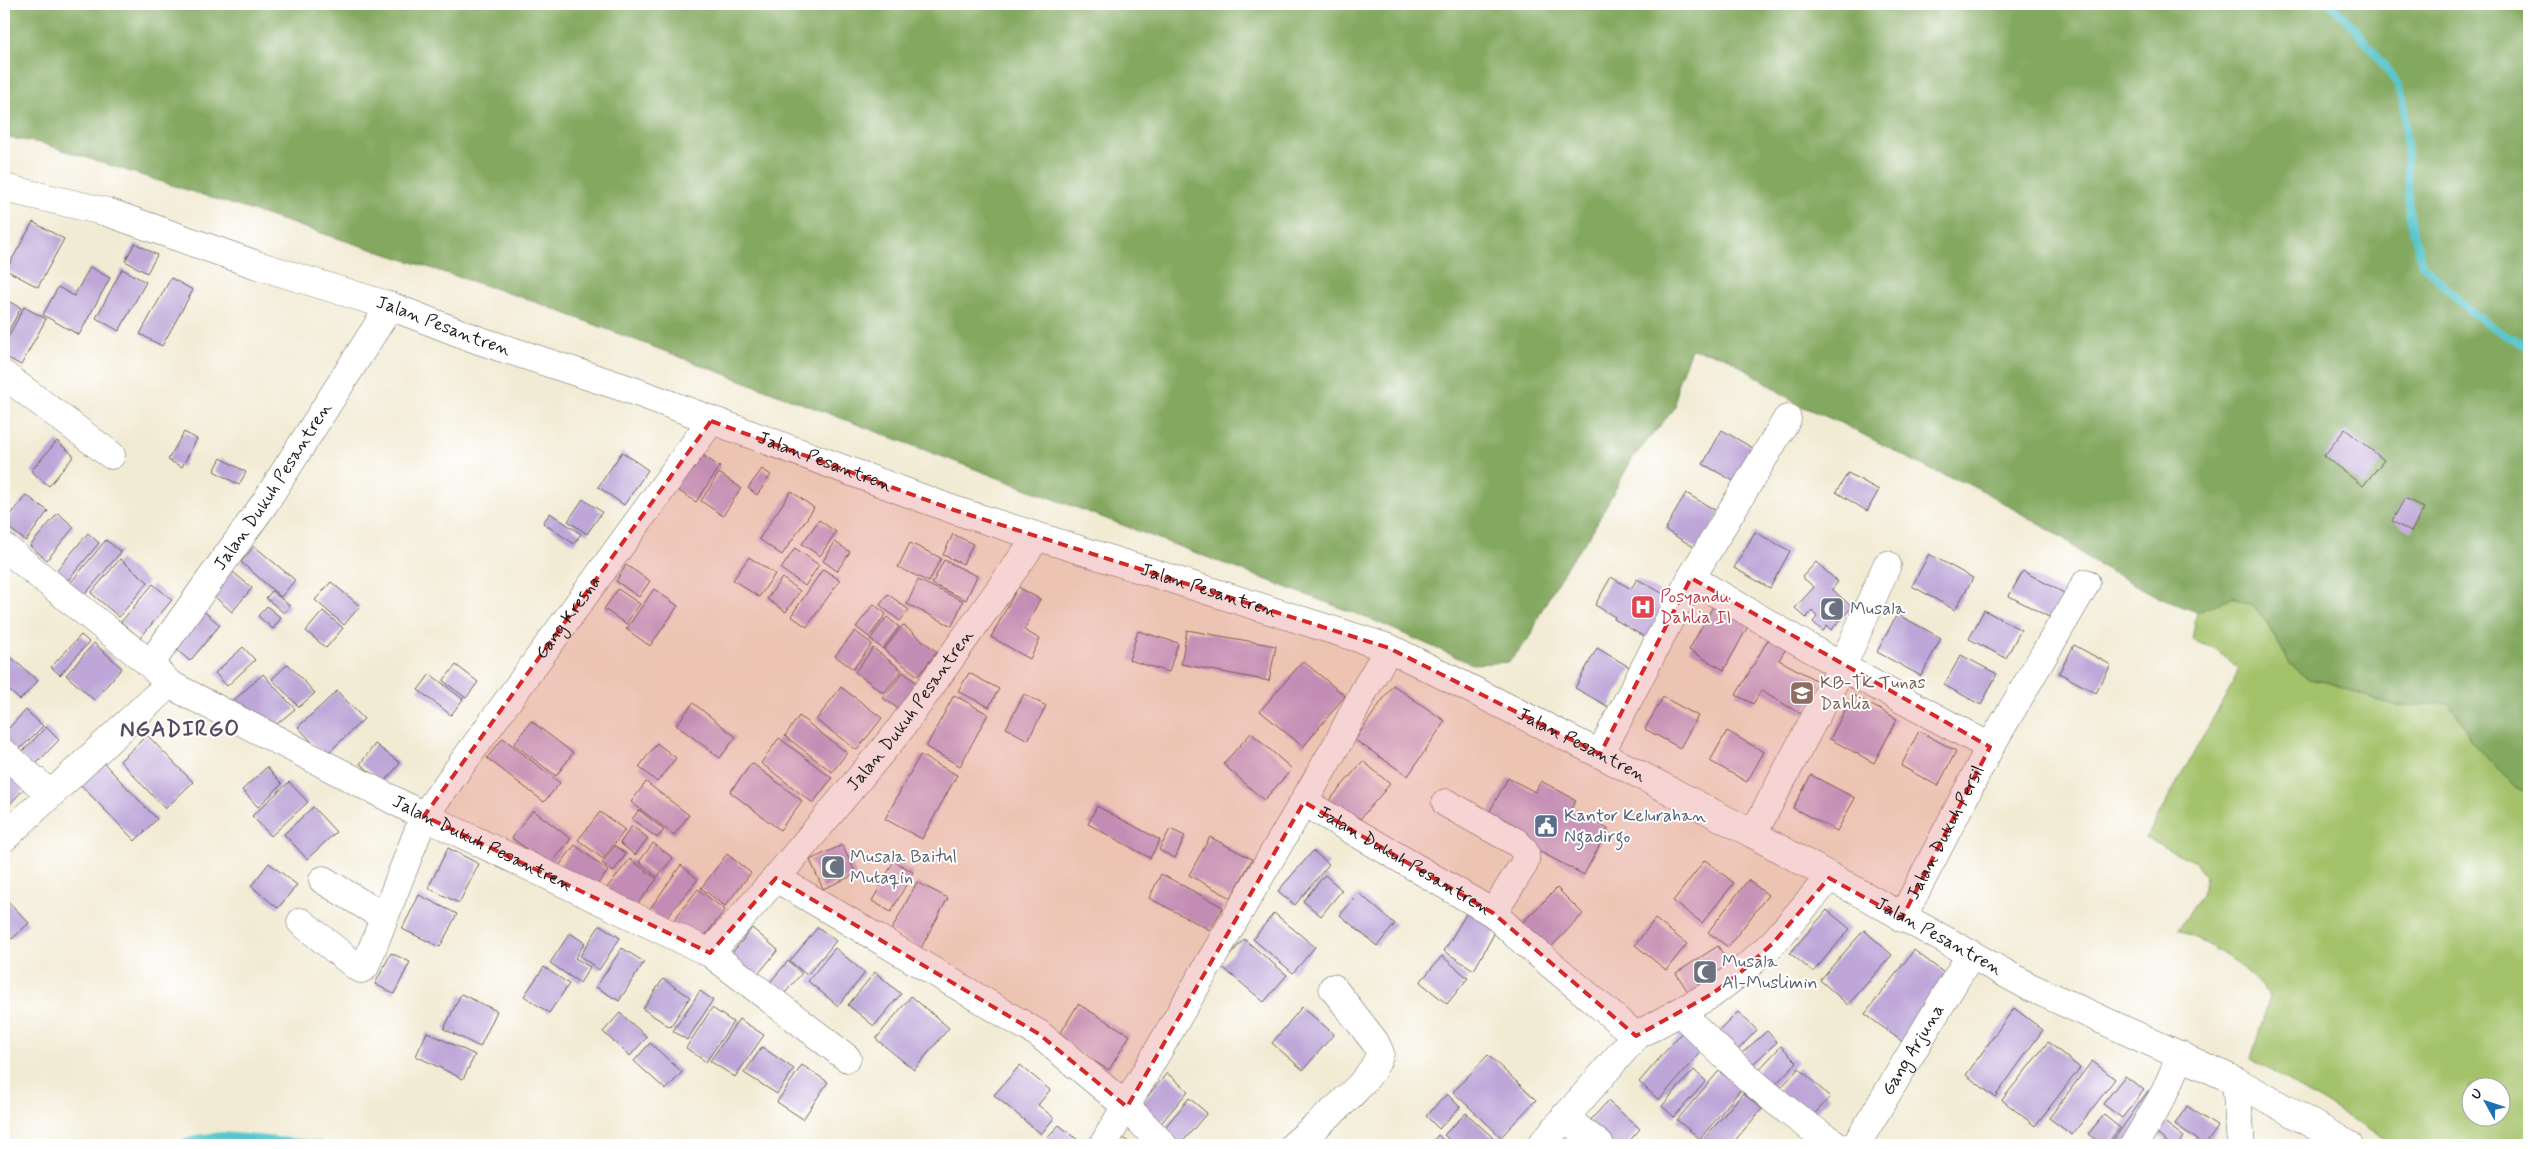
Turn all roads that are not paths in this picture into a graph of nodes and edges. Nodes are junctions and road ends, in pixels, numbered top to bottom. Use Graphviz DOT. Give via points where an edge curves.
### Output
graph roads {
  1 [pos="4,188"];
  2 [pos="390,306"];
  3 [pos="4,375"];
  4 [pos="1787,419"];
  5 [pos="711,421"];
  6 [pos="111,455"];
  7 [pos="1037,537"];
  8 [pos="4,547"];
  9 [pos="1887,565"];
  10 [pos="1691,578"];
  11 [pos="2086,583"];
  12 [pos="1389,648"];
  13 [pos="150,664"];
  14 [pos="1842,667"];
  15 [pos="169,684"];
  16 [pos="1990,747"];
  17 [pos="4,752"];
  18 [pos="1600,754"];
  19 [pos="50,794"];
  20 [pos="1304,802"];
  21 [pos="1446,803"];
  22 [pos="424,816"];
  23 [pos="1752,834"];
  24 [pos="4,838"];
  25 [pos="776,878"];
  26 [pos="1830,878"];
  27 [pos="323,880"];
  28 [pos="1493,913"];
  29 [pos="384,917"];
  30 [pos="1902,918"];
  31 [pos="301,922"];
  32 [pos="710,953"];
  33 [pos="1971,954"];
  34 [pos="1333,988"];
  35 [pos="1680,1012"];
  36 [pos="1636,1036"];
  37 [pos="2181,1055"];
  38 [pos="847,1058"];
  39 [pos="2236,1081"];
  40 [pos="1127,1107"];
  41 [pos="1564,1117"];
  42 [pos="1103,1145"];
  43 [pos="1164,1145"];
  44 [pos="1294,1145"];
  45 [pos="1541,1145"];
  46 [pos="1600,1145"];
  47 [pos="1837,1145"];
  48 [pos="1856,1145"];
  49 [pos="2134,1145"];
  50 [pos="2240,1145"];
  51 [pos="2349,1145"];
  1 -- 2 [label="street, Jalan Pesantren" via="107,212"];
  2 -- 5 [label="street, Jalan Pesantren" via="478,340 632,390"];
  2 -- 13 [label="street, Jalan Dukuh Pesantren" via="264,504"];
  3 -- 6 [label="street"];
  4 -- 10 [label="street"];
  5 -- 7 [label="street, Jalan Pesantren"];
  5 -- 22 [label="street, Gang Kresna"];
  7 -- 12 [label="street, Jalan Pesantren"];
  7 -- 25 [label="street, Jalan Dukuh Pesantren" via="898,732"];
  8 -- 13 [label="street, Jalan Dukuh Pesantren"];
  9 -- 14 [label="street"];
  10 -- 14 [label="street, Jalan Dukuh Persil"];
  10 -- 18 [label="street"];
  11 -- 16 [label="street, Jalan Dukuh Persil"];
  12 -- 18 [label="street, Jalan Pesantren"];
  12 -- 20 [label="street, Jalan Dukuh Pesantren"];
  13 -- 15 [label="street, Jalan Dukuh Pesantren"];
  14 -- 16 [label="street, Jalan Dukuh Persil"];
  14 -- 23 [label="street"];
  15 -- 19 [label="street"];
  15 -- 22 [label="street, Jalan Dukuh Pesantren"];
  16 -- 30 [label="street, Jalan Dukuh Persil"];
  17 -- 19 [label="street"];
  18 -- 23 [label="street, Jalan Pesantren"];
  19 -- 24 [label="street"];
  20 -- 28 [label="street, Jalan Dukuh Pesantren"];
  20 -- 40 [label="street, Jalan Dukuh Pesantren"];
  21 -- 28 [label="street, Jalan Dukuh Pesantren" via="1516,842 1525,851 1524,864"];
  22 -- 29 [label="street, Gang Kresna"];
  22 -- 32 [label="street, Jalan Dukuh Pesantren"];
  23 -- 26 [label="street, Jalan Pesantren"];
  25 -- 32 [label="street, Jalan Dukuh Pesantren"];
  25 -- 40 [label="street" via="1039,1034"];
  26 -- 30 [label="street, Jalan Pesantren"];
  26 -- 35 [label="street" via="1773,943 1742,971 1712,994"];
  27 -- 29 [label="street"];
  28 -- 36 [label="street"];
  29 -- 31 [label="street, Gang Kresna" via="365,967 361,969"];
  30 -- 33 [label="street, Jalan Pesantren"];
  32 -- 38 [label="street"];
  33 -- 37 [label="street, Jalan Pesantren" via="2030,987"];
  33 -- 48 [label="street, Gang Arjuna"];
  34 -- 44 [label="street" via="1375,1042 1380,1053 1378,1063 1351,1094"];
  35 -- 36 [label="street"];
  35 -- 47 [label="street" via="1733,1065 1797,1118"];
  36 -- 41 [label="street"];
  37 -- 39 [label="street, Jalan Pesantren"];
  37 -- 49 [label="street" via="2165,1092"];
  39 -- 50 [label="street"];
  39 -- 51 [label="street, Jalan Pesantren"];
  40 -- 42 [label="street, Jalan Dukuh Pesantren"];
  40 -- 43 [label="street"];
  41 -- 45 [label="street"];
  41 -- 46 [label="street"];
}
